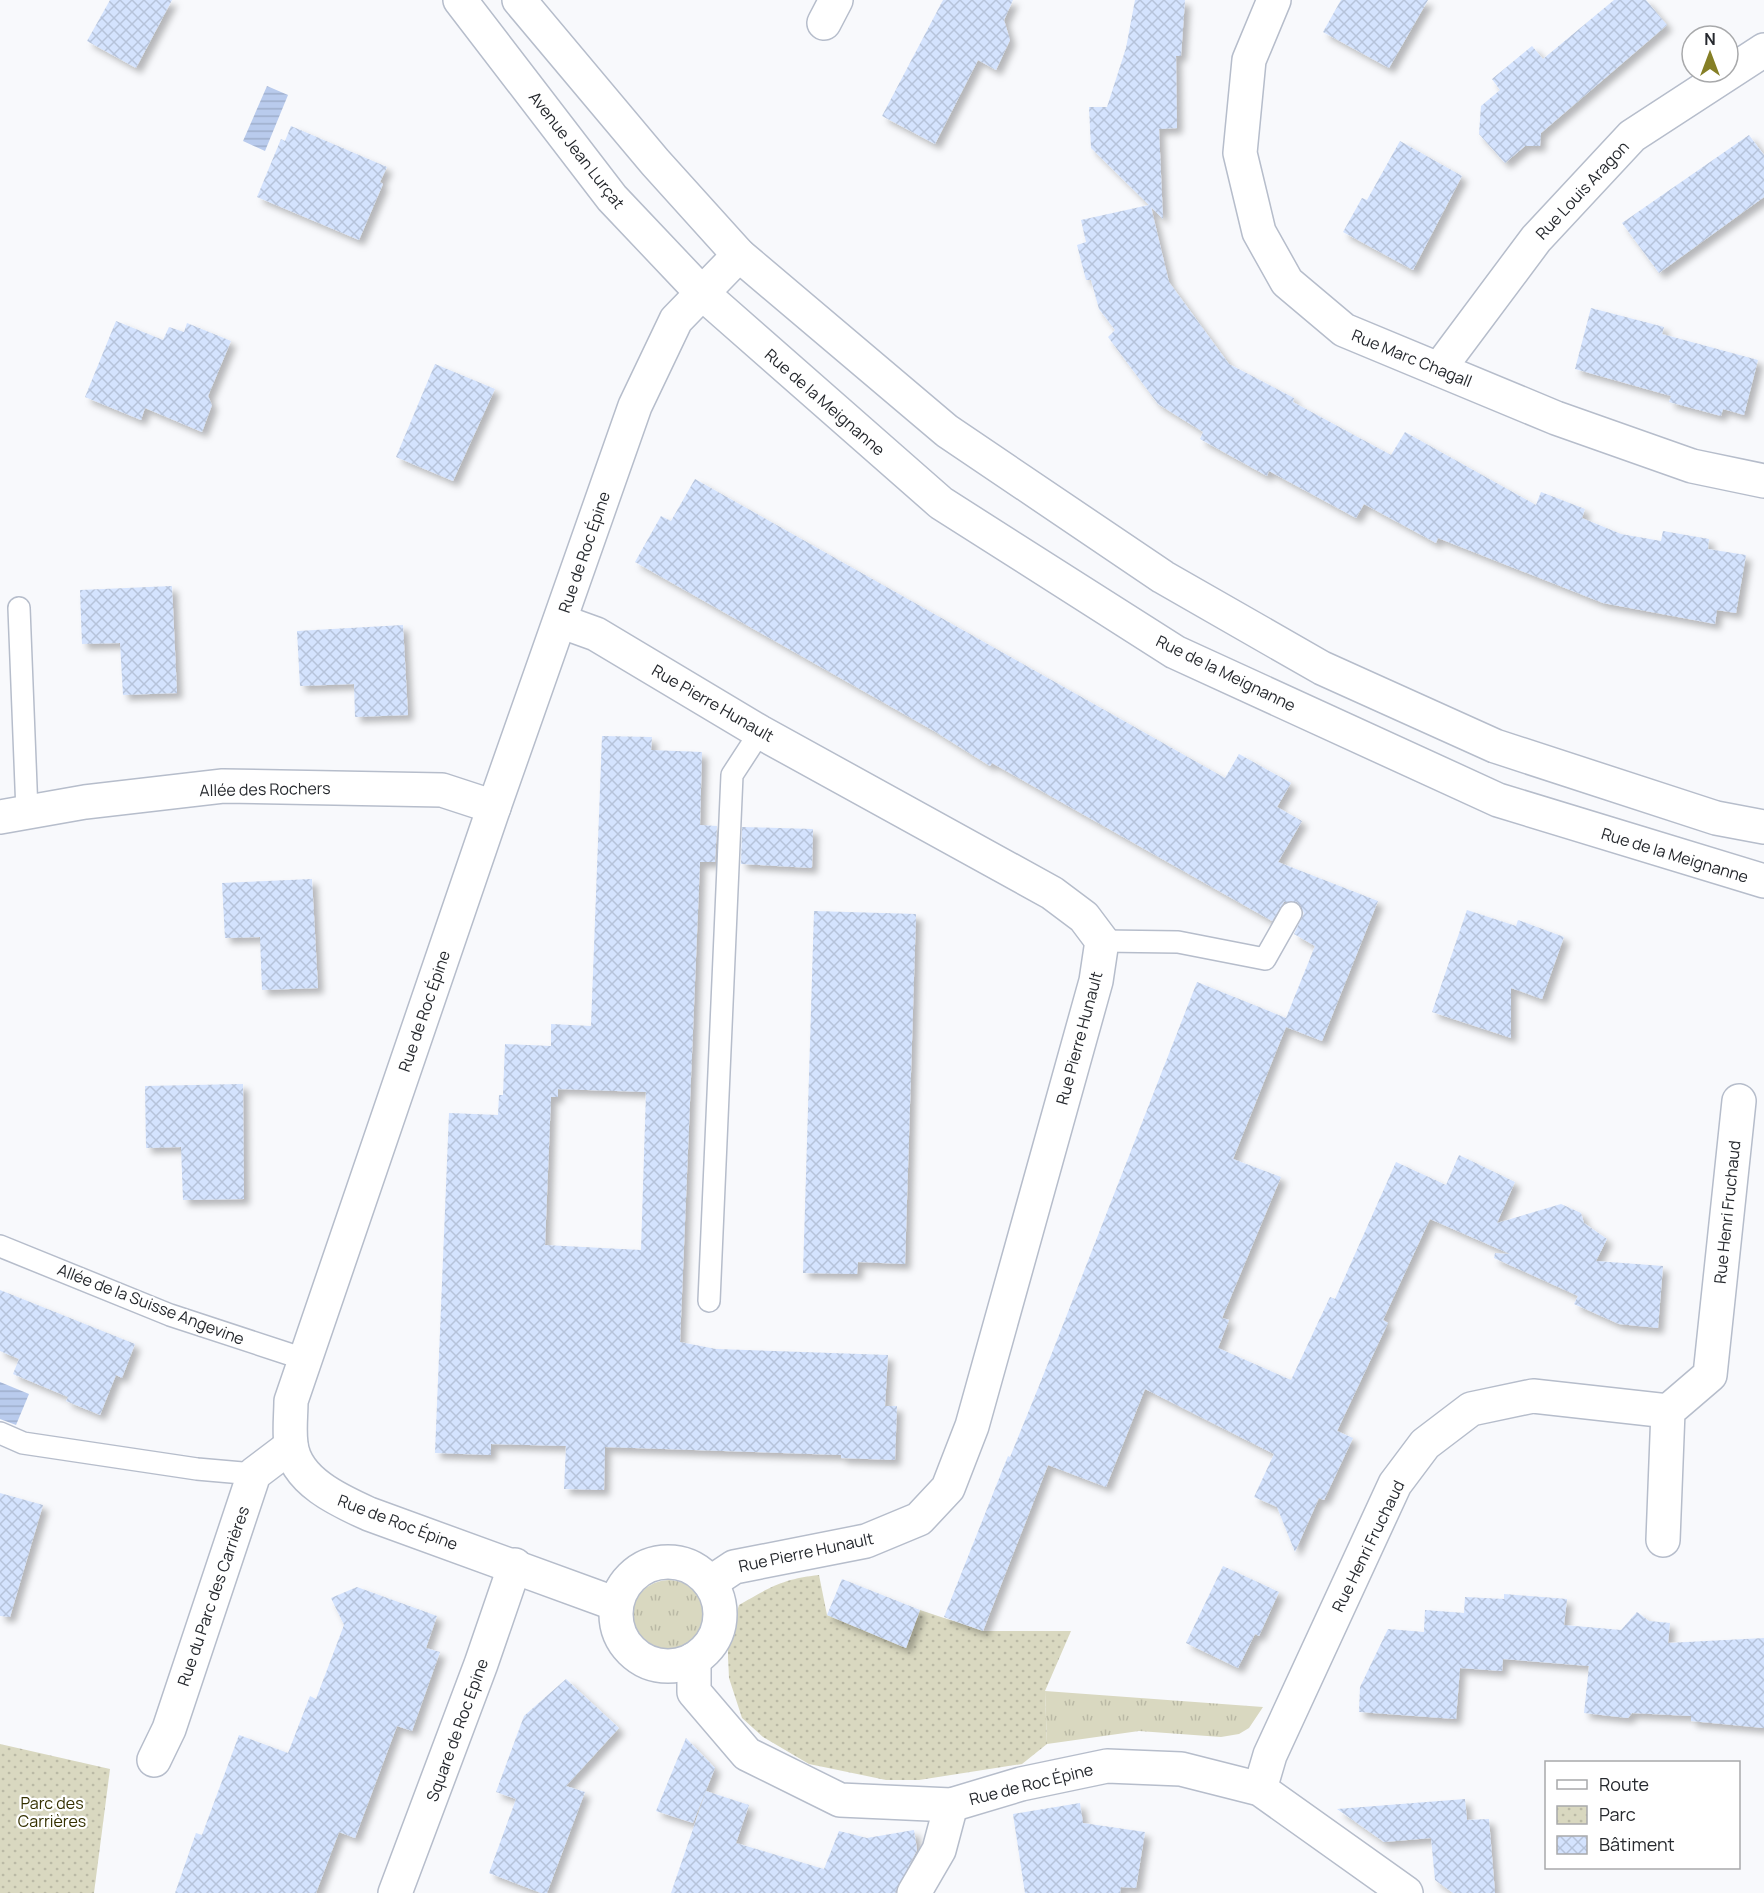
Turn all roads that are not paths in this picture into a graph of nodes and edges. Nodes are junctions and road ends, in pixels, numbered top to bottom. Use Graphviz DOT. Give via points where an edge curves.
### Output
graph roads {
  1 [pos="460,0"];
  2 [pos="519,0"];
  3 [pos="1274,0"];
  4 [pos="1764,50"];
  5 [pos="740,255"];
  6 [pos="702,293"];
  7 [pos="1439,369"];
  8 [pos="1764,481"];
  9 [pos="19,608"];
  10 [pos="560,621"];
  11 [pos="760,732"];
  12 [pos="494,807"];
  13 [pos="13,815"];
  14 [pos="1764,827"];
  15 [pos="1764,881"];
  16 [pos="1292,913"];
  17 [pos="1102,941"];
  18 [pos="1739,1101"];
  19 [pos="0,1246"];
  20 [pos="709,1300"];
  21 [pos="304,1359"];
  22 [pos="1668,1411"];
  23 [pos="0,1433"];
  24 [pos="291,1446"];
  25 [pos="254,1474"];
  26 [pos="1663,1540"];
  27 [pos="515,1565"];
  28 [pos="710,1583"];
  29 [pos="616,1604"];
  30 [pos="694,1659"];
  31 [pos="154,1760"];
  32 [pos="1260,1789"];
  33 [pos="951,1805"];
  34 [pos="396,1893"];
  35 [pos="914,1893"];
  36 [pos="1406,1893"];
  1 -- 6 [label="street, Avenue Jean Lurçat" via="612,198"];
  2 -- 5 [label="street" via="647,153"];
  3 -- 7 [label="street, Rue Marc Chagall" via="1249,60 1240,153 1259,232 1287,282 1344,330"];
  4 -- 7 [label="street, Rue Louis Aragon" via="1632,136 1536,239"];
  5 -- 6 [label="street, Rue de Roc Épine"];
  5 -- 14 [label="street" via="947,431 1163,577 1322,668 1494,746 1716,818"];
  6 -- 10 [label="street, Rue de Roc Épine" via="676,320 636,406"];
  6 -- 15 [label="street, Rue de la Meignanne" via="941,503 1175,652 1498,800"];
  7 -- 8 [label="street, Rue Marc Chagall" via="1556,418 1692,466"];
  9 -- 13 [label="lane"];
  10 -- 11 [label="street, Rue Pierre Hunault" via="596,634"];
  10 -- 12 [label="street, Rue de Roc Épine"];
  11 -- 17 [label="street, Rue Pierre Hunault" via="1052,893 1084,917"];
  11 -- 20 [label="lane" via="732,775"];
  12 -- 13 [label="street, Allée des Rochers" via="442,790 223,786 85,802"];
  12 -- 21 [label="street, Rue de Roc Épine"];
  16 -- 17 [label="lane" via="1265,959 1178,942"];
  17 -- 28 [label="street, Rue Pierre Hunault" via="1096,981 972,1426 948,1488 919,1519 866,1541 734,1567"];
  18 -- 22 [label="street, Rue Henri Fruchaud" via="1710,1375"];
  19 -- 21 [label="lane, Allée de la Suisse Angevine" via="170,1315"];
  21 -- 24 [label="street, Rue de Roc Épine" via="291,1401"];
  22 -- 26 [label="street"];
  22 -- 32 [label="street, Rue Henri Fruchaud" via="1533,1396 1471,1409 1425,1444 1395,1484 1270,1755"];
  23 -- 25 [label="lane" via="23,1443"];
  24 -- 25 [label="street"];
  24 -- 27 [label="street, Rue de Roc Épine" via="298,1464 331,1496 369,1514"];
  25 -- 31 [label="street, Rue du Parc des Carrières" via="169,1729"];
  27 -- 29 [label="street, Rue de Roc Épine"];
  27 -- 34 [label="street, Square de Roc Epine"];
  28 -- 29 [label="street" via="682,1563 656,1563 633,1575"];
  28 -- 30 [label="street" via="721,1616 708,1648"];
  29 -- 30 [label="street" via="616,1624 624,1642 638,1656 655,1665 675,1666"];
  30 -- 33 [label="street, Rue de Roc Épine" via="694,1692 747,1754 840,1800"];
  32 -- 33 [label="street, Rue de Roc Épine" via="1180,1769 1107,1766 1021,1784"];
  32 -- 36 [label="street, Rue de Roc Épine"];
  33 -- 35 [label="street" via="939,1850"];
}
